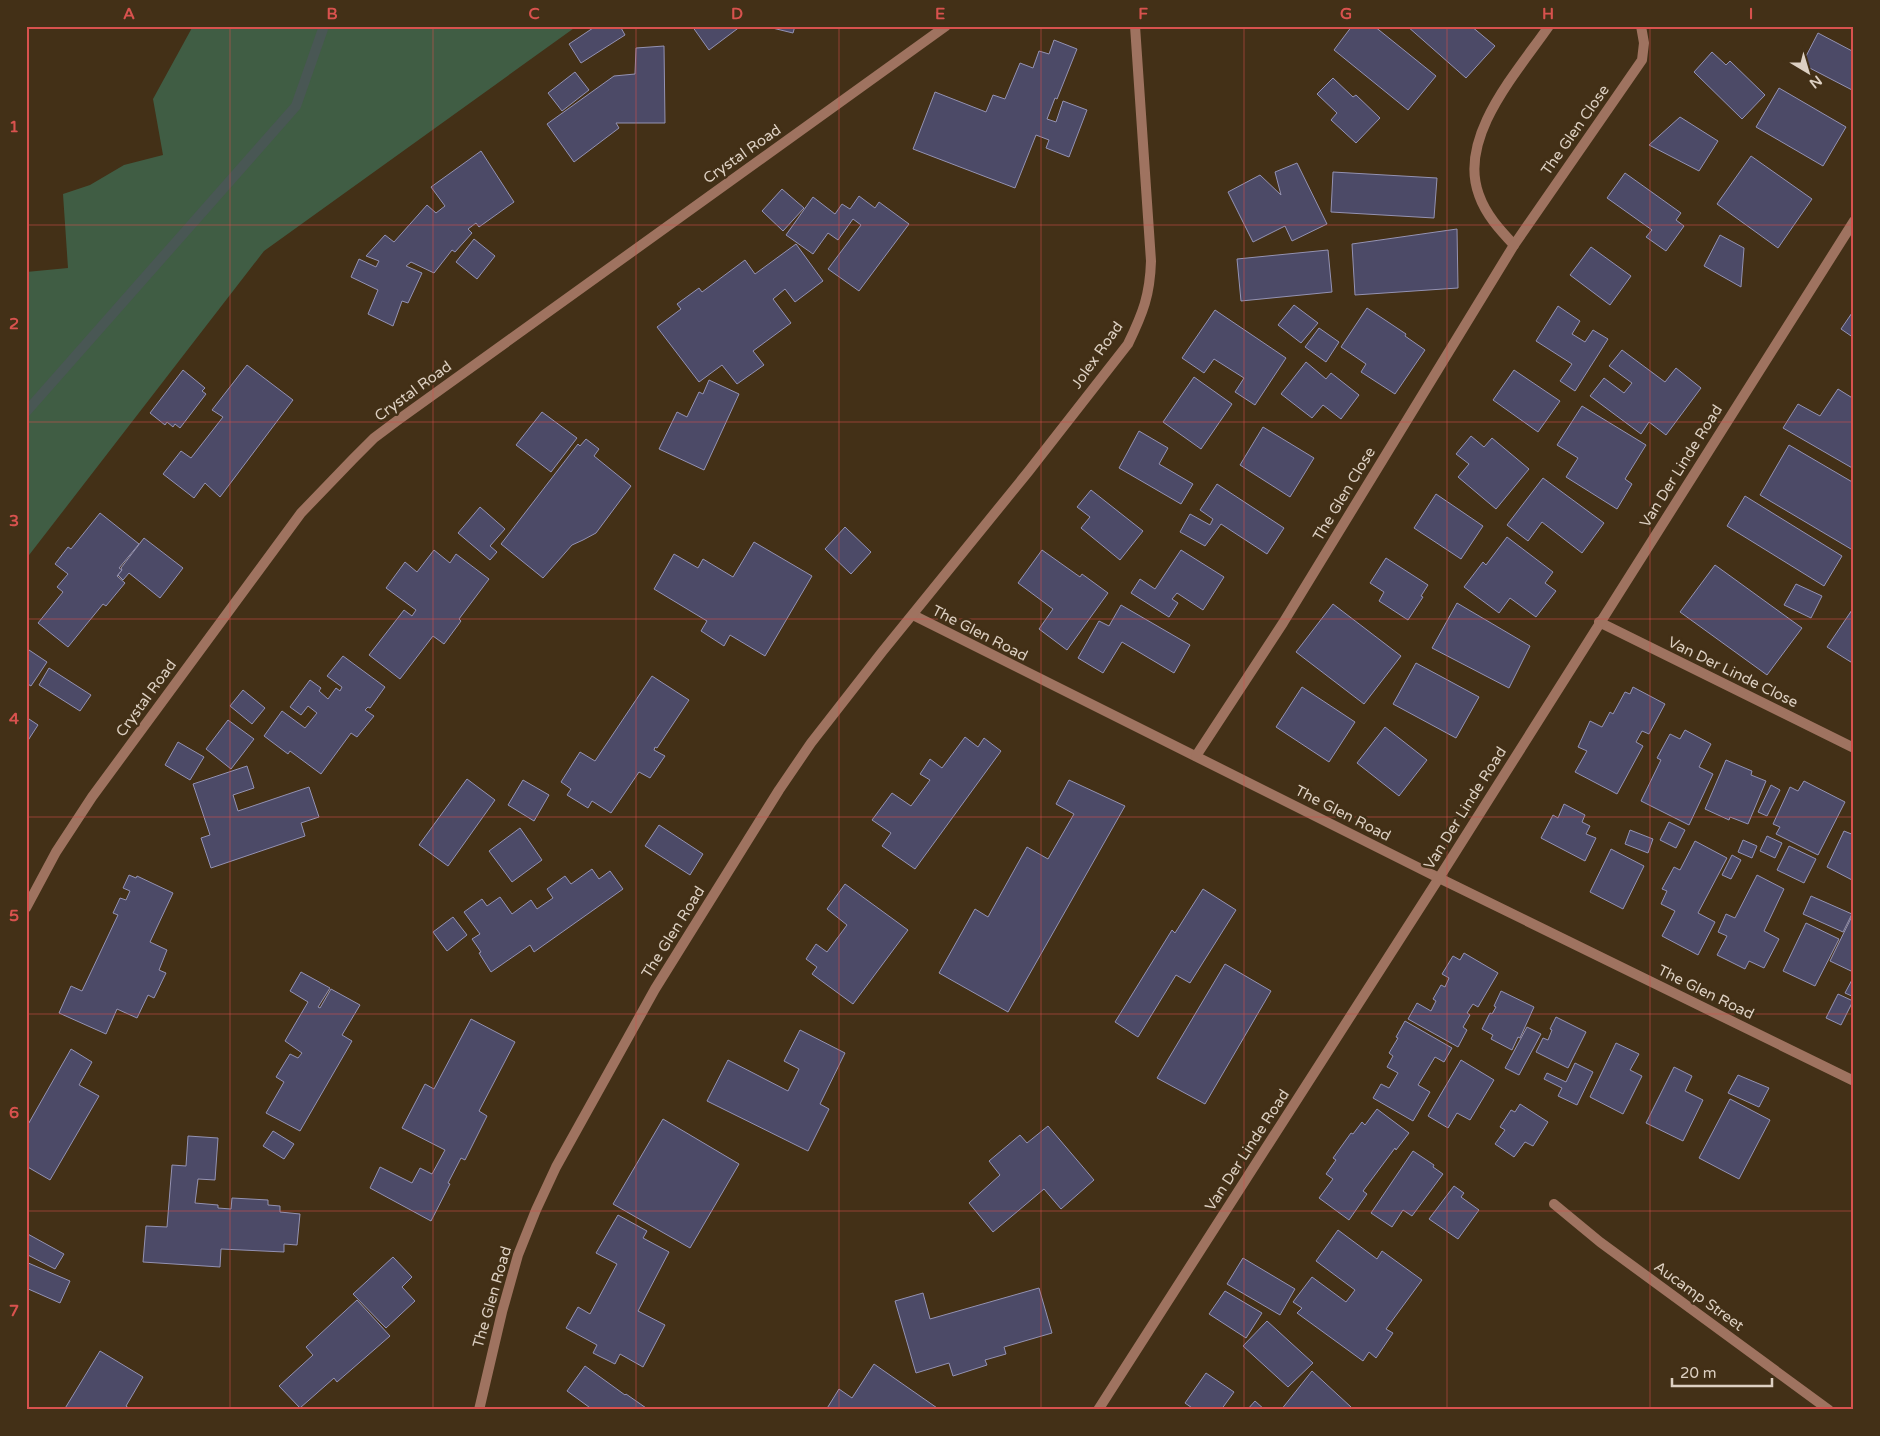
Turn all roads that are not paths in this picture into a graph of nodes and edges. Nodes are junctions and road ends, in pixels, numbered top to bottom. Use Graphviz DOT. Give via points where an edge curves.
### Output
graph roads {
  1 [pos="946,26"];
  2 [pos="1135,26"];
  3 [pos="1549,26"];
  4 [pos="1640,26"];
  5 [pos="1854,221"];
  6 [pos="1514,245"];
  7 [pos="913,615"];
  8 [pos="1599,622"];
  9 [pos="1854,748"];
  10 [pos="1196,756"];
  11 [pos="1439,878"];
  12 [pos="26,908"];
  13 [pos="1854,1081"];
  14 [pos="1554,1204"];
  15 [pos="479,1410"];
  16 [pos="1098,1410"];
  17 [pos="1829,1410"];
  1 -- 12 [label="street, Crystal Road" via="398,420 353,458 301,513 92,797 56,852"];
  2 -- 7 [label="street, Jolex Road" via="1151,261 1146,303 1128,344"];
  3 -- 6 [label="street" via="1492,110 1475,154 1479,195 1496,226"];
  4 -- 6 [label="street, The Glen Close" via="1644,43 1642,60"];
  5 -- 8 [label="street, Van Der Linde Road"];
  6 -- 10 [label="street, The Glen Close" via="1283,623"];
  7 -- 10 [label="street, The Glen Road"];
  7 -- 15 [label="street, The Glen Road" via="794,766 655,988 556,1167 518,1255"];
  8 -- 9 [label="street, Van Der Linde Close"];
  8 -- 11 [label="street, Van Der Linde Road"];
  10 -- 11 [label="street, The Glen Road"];
  11 -- 13 [label="street, The Glen Road"];
  11 -- 16 [label="street, Van Der Linde Road"];
  14 -- 17 [label="street, Aucamp Street" via="1600,1242"];
}
